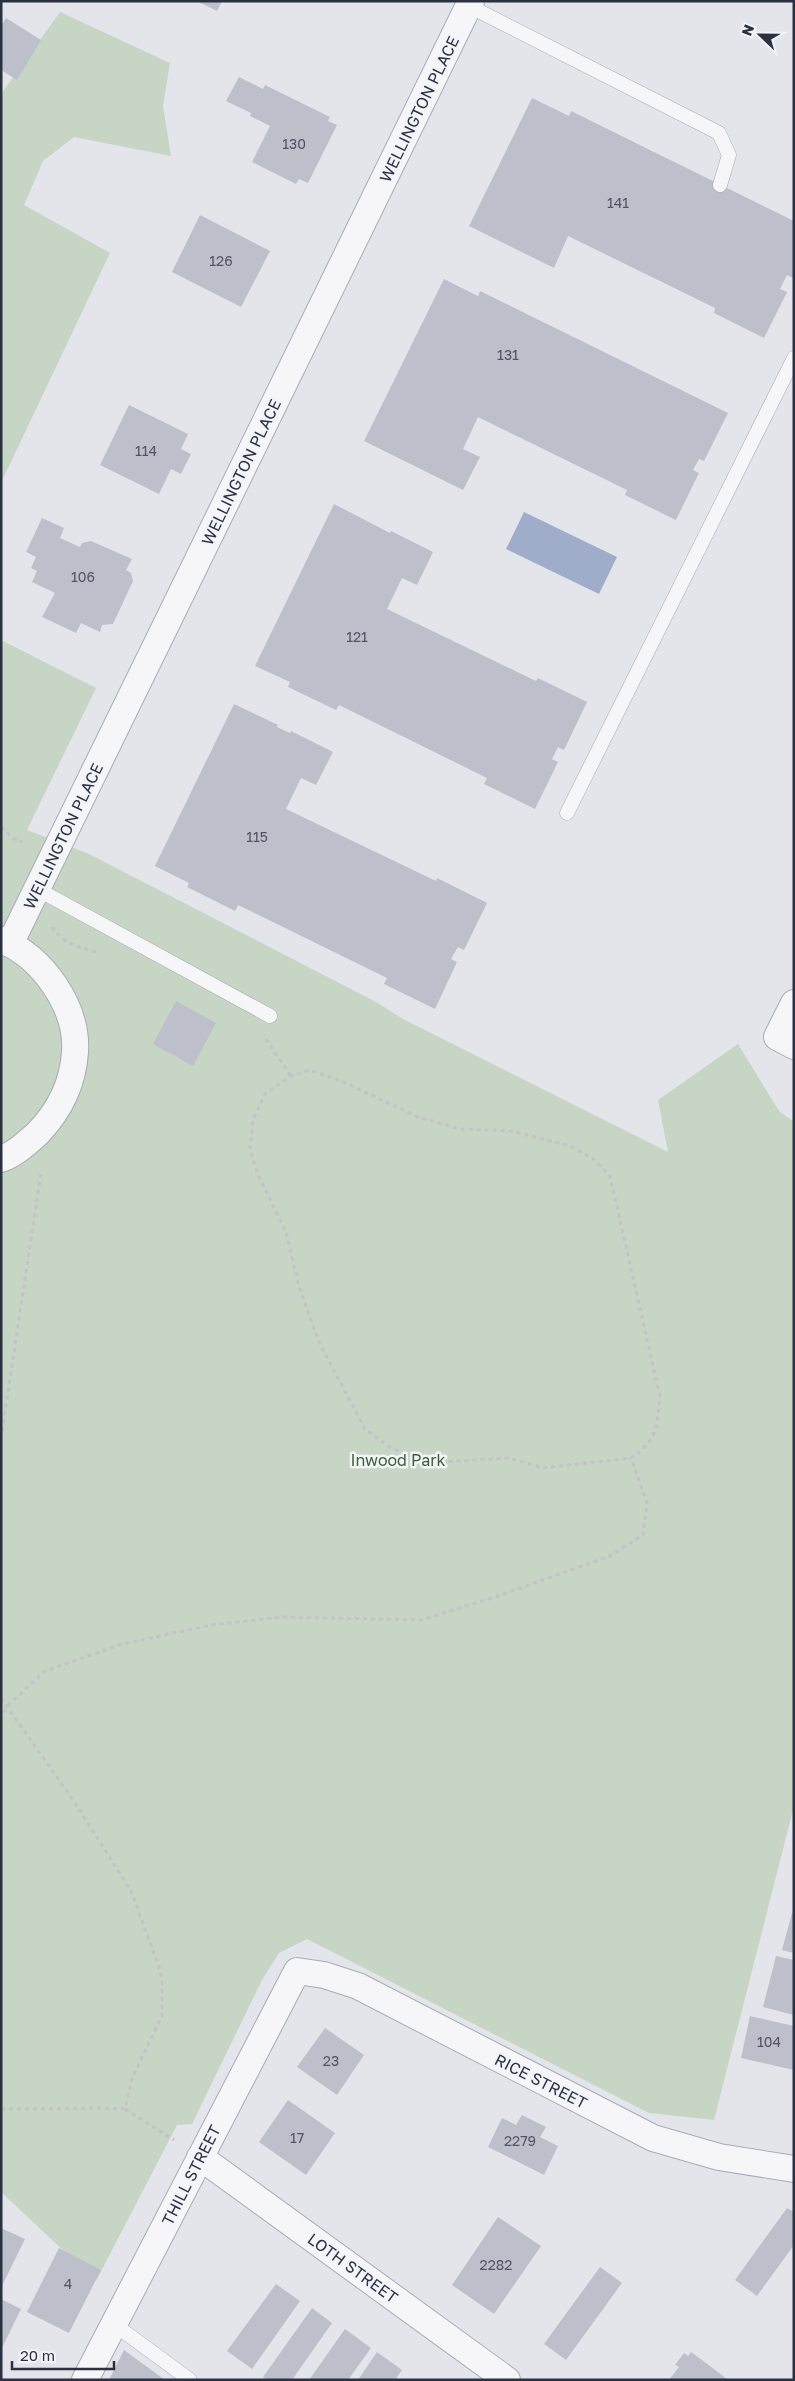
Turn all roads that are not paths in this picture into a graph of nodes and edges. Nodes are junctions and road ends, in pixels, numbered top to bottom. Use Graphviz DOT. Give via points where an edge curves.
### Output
graph roads {
  1 [pos="470,4"];
  2 [pos="720,185"];
  3 [pos="794,358"];
  4 [pos="567,813"];
  5 [pos="37,890"];
  6 [pos="6,942"];
  7 [pos="794,1002"];
  8 [pos="270,1016"];
  9 [pos="785,1042"];
  10 [pos="1,1159"];
  11 [pos="297,1971"];
  12 [pos="200,2157"];
  13 [pos="794,2169"];
  14 [pos="115,2325"];
  15 [pos="85,2380"];
  16 [pos="190,2380"];
  17 [pos="507,2380"];
  1 -- 2 [label="lane" via="719,134 729,155"];
  1 -- 5 [label="street, WELLINGTON PLACE"];
  3 -- 4 [label="lane"];
  5 -- 6 [label="street, WELLINGTON PLACE"];
  5 -- 8 [label="lane"];
  6 -- 10 [label="street, WELLINGTON PLACE" via="29,956 57,988 67,1010 75,1050 71,1077 55,1115 11,1155"];
  7 -- 9 [label="street"];
  11 -- 12 [label="street, THILL STREET"];
  11 -- 13 [label="street, RICE STREET" via="324,1975 358,1986 653,2138 719,2156"];
  12 -- 14 [label="street, THILL STREET"];
  12 -- 17 [label="street, LOTH STREET"];
  14 -- 15 [label="street, THILL STREET"];
  14 -- 16 [label="lane"];
}
